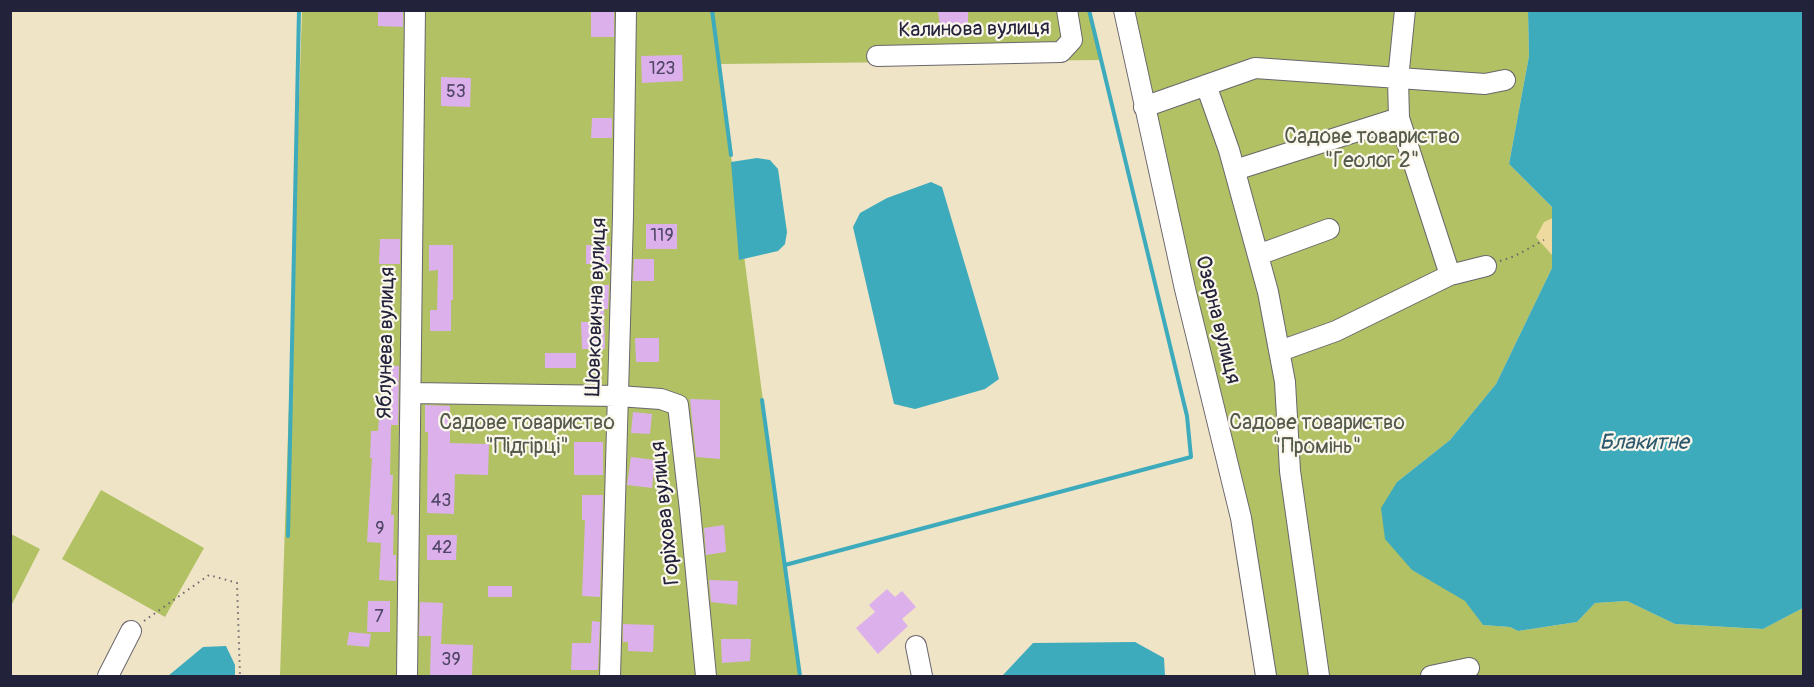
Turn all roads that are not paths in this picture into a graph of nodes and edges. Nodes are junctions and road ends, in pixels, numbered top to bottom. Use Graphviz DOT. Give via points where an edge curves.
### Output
graph roads {
  1 [pos="414,10"];
  2 [pos="626,10"];
  3 [pos="1067,10"];
  4 [pos="1124,10"];
  5 [pos="1405,10"];
  6 [pos="877,56"];
  7 [pos="1398,79"];
  8 [pos="1505,80"];
  9 [pos="1206,85"];
  10 [pos="1144,107"];
  11 [pos="1399,118"];
  12 [pos="1235,170"];
  13 [pos="1329,229"];
  14 [pos="1258,255"];
  15 [pos="1486,266"];
  16 [pos="1450,275"];
  17 [pos="1280,351"];
  18 [pos="411,393"];
  19 [pos="618,396"];
  20 [pos="131,631"];
  21 [pos="916,646"];
  22 [pos="1469,668"];
  23 [pos="108,676"];
  24 [pos="407,676"];
  25 [pos="610,676"];
  26 [pos="706,676"];
  27 [pos="922,676"];
  28 [pos="1266,676"];
  29 [pos="1319,676"];
  30 [pos="1431,676"];
  1 -- 18 [label="street, Яблунева вулиця"];
  2 -- 19 [label="street, Шовковична вулиця"];
  3 -- 6 [label="street, Калинова вулиця" via="1072,40 1062,52"];
  4 -- 10 [label="street, Озерна вулиця"];
  5 -- 7 [label="street"];
  7 -- 8 [label="street" via="1485,84"];
  7 -- 9 [label="street" via="1255,68"];
  7 -- 11 [label="street"];
  9 -- 10 [label="street"];
  9 -- 12 [label="street"];
  10 -- 28 [label="street, Озерна вулиця" via="1241,518"];
  11 -- 12 [label="street"];
  11 -- 16 [label="street"];
  12 -- 14 [label="street"];
  13 -- 14 [label="street"];
  14 -- 17 [label="street"];
  15 -- 16 [label="street"];
  16 -- 17 [label="street" via="1336,332"];
  17 -- 29 [label="street" via="1290,471"];
  18 -- 19 [label="street"];
  18 -- 24 [label="street, Яблунева вулиця"];
  19 -- 25 [label="street, Шовковична вулиця"];
  19 -- 26 [label="street, Горіхова вулиця" via="661,399 678,405"];
  20 -- 23 [label="street"];
  21 -- 27 [label="street"];
  22 -- 30 [label="street"];
}
